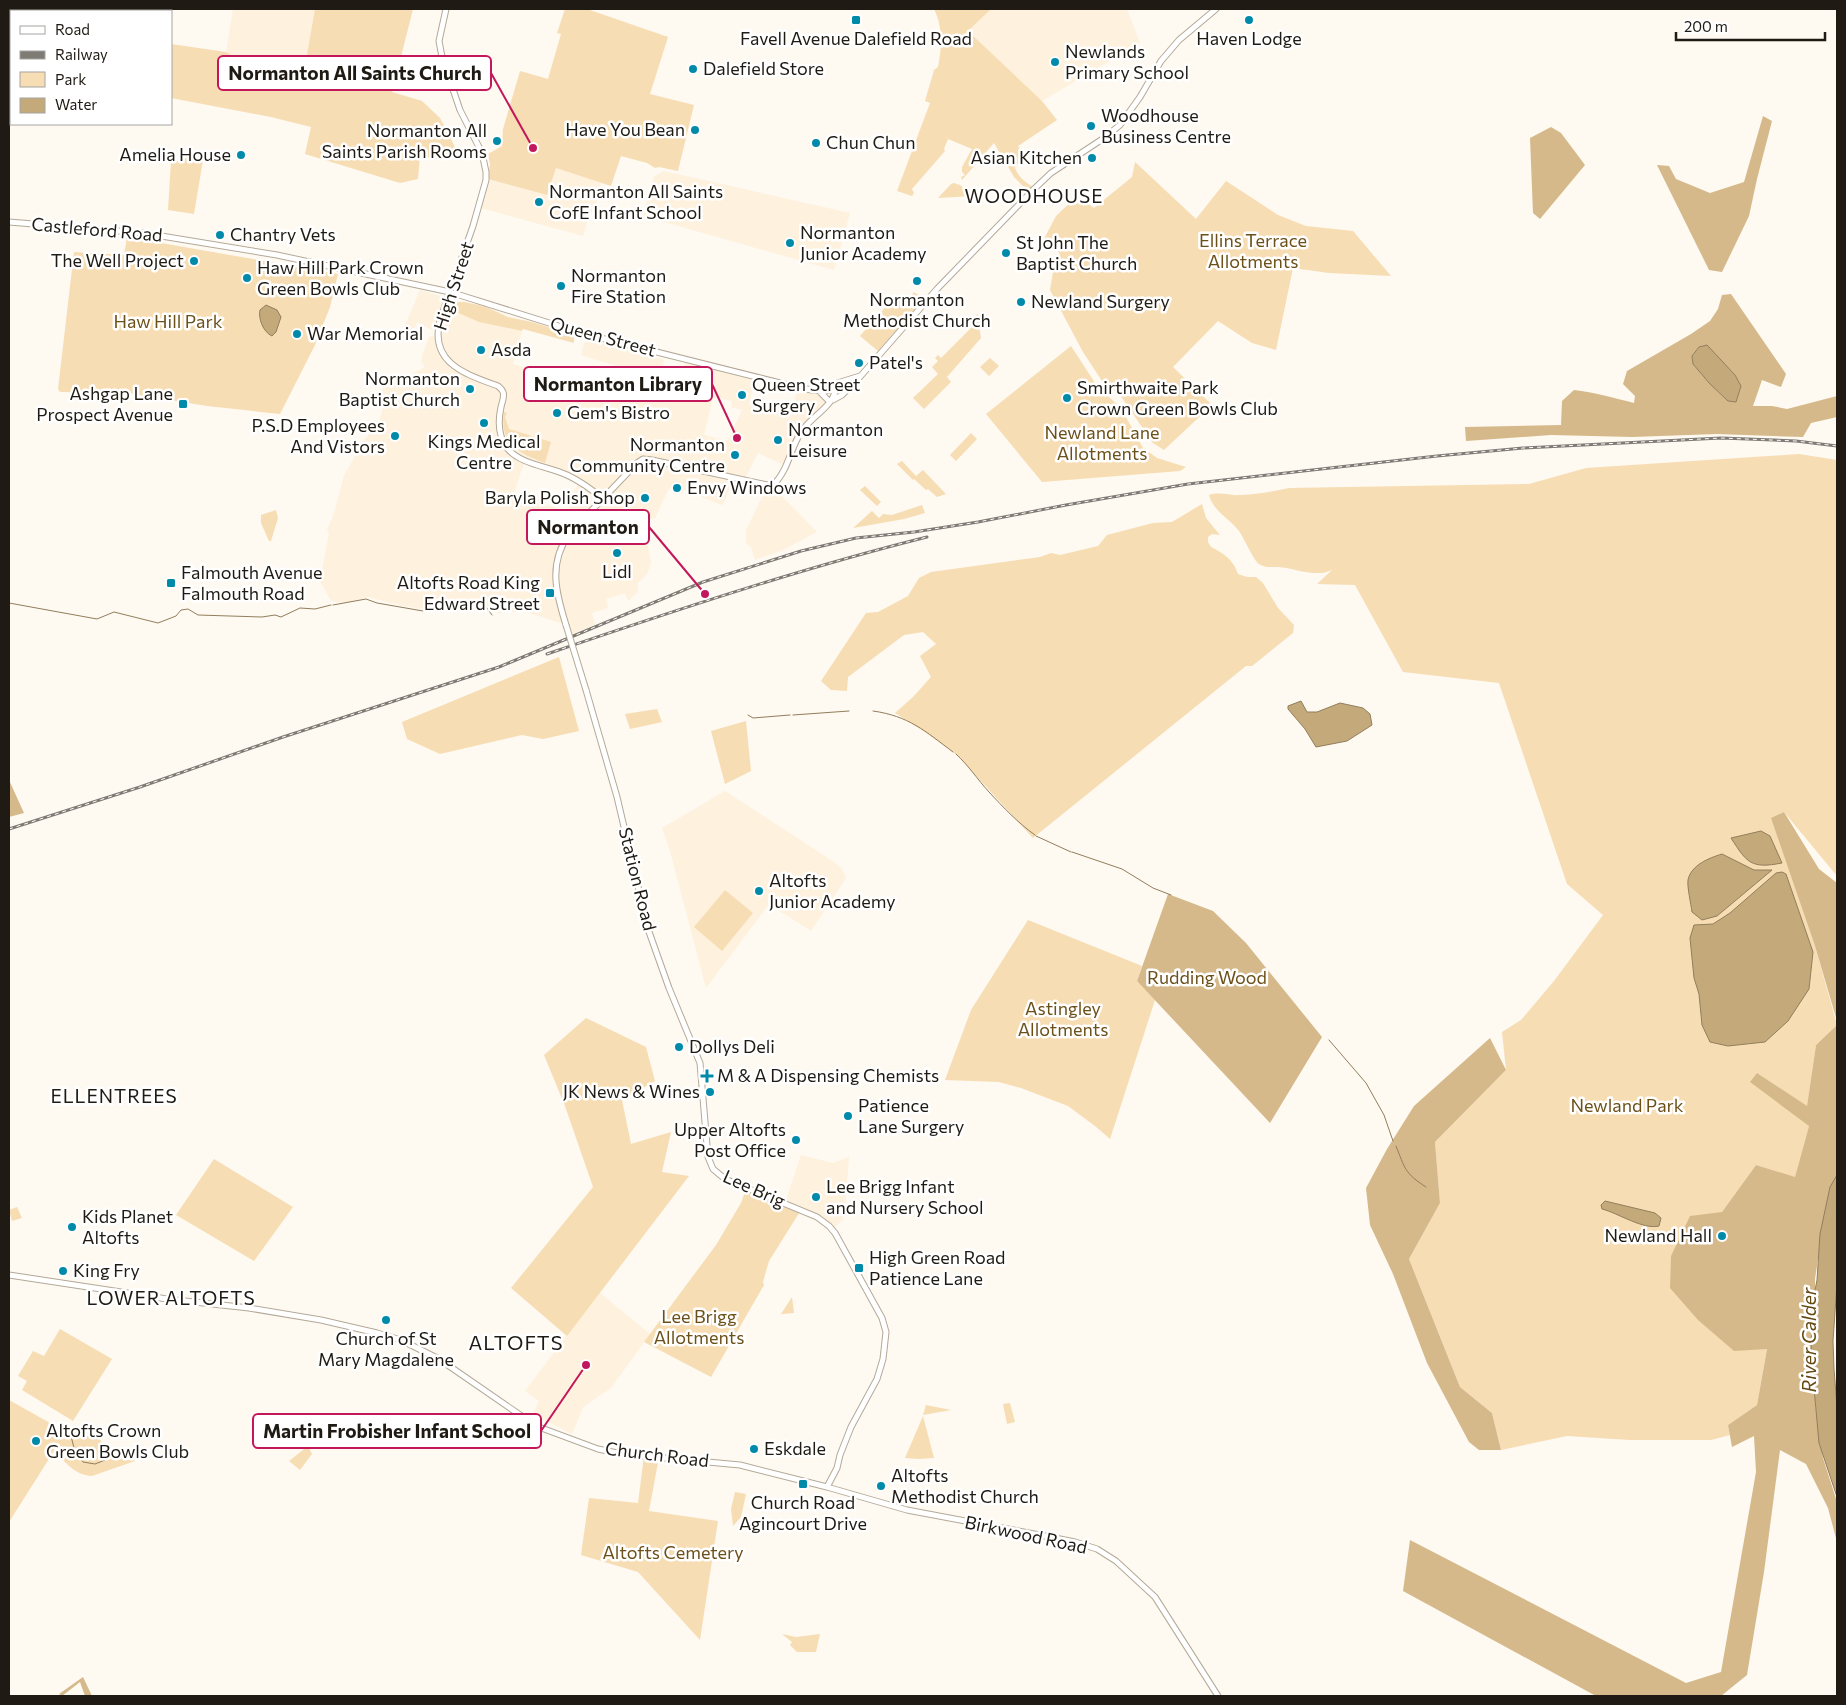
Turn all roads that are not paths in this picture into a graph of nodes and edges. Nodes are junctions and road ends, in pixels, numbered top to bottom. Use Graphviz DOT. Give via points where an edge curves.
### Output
graph roads {
  1 [pos="446,9"];
  2 [pos="1216,9"];
  3 [pos="9,222"];
  4 [pos="450,292"];
  5 [pos="861,376"];
  6 [pos="853,383"];
  7 [pos="834,387"];
  8 [pos="818,391"];
  9 [pos="830,402"];
  10 [pos="602,498"];
  11 [pos="700,1063"];
  12 [pos="9,1275"];
  13 [pos="827,1487"];
  14 [pos="1218,1696"];
  1 -- 4 [label="street, High Street" via="439,41 442,57 458,103 485,162 486,180"];
  2 -- 5 [label="street" via="1160,61 1120,125 1033,190 937,289"];
  3 -- 4 [label="street, Castleford Road" via="184,239"];
  4 -- 8 [label="street, Queen Street" via="581,333"];
  4 -- 10 [label="street, High Street" via="438,328 442,353 462,372 502,390 504,395 498,422 506,447 522,459 581,482"];
  5 -- 6 [label="street, Queen Street"];
  5 -- 7 [label="street, Queen Street"];
  6 -- 7 [label="street, Queen Street"];
  6 -- 9 [label="street"];
  7 -- 8 [label="street, Queen Street" via="820,387"];
  7 -- 9 [label="street"];
  8 -- 9 [label="street"];
  9 -- 10 [label="street, Station Road" via="802,431 772,486 646,459 639,461"];
  10 -- 11 [label="street, Station Road, bridge" via="565,540 555,575 556,590 617,797 648,929"];
  11 -- 13 [label="street, Lee Brig" via="707,1149 713,1169 725,1179 817,1217 829,1226 882,1318 886,1332 877,1379 851,1427"];
  12 -- 13 [label="street, Church Road" via="249,1308 321,1320 401,1340 439,1359 530,1422 555,1434 613,1453 740,1465"];
  13 -- 14 [label="street, Birkwood Road" via="924,1514 1075,1542 1097,1550 1116,1561 1155,1597"];
}
